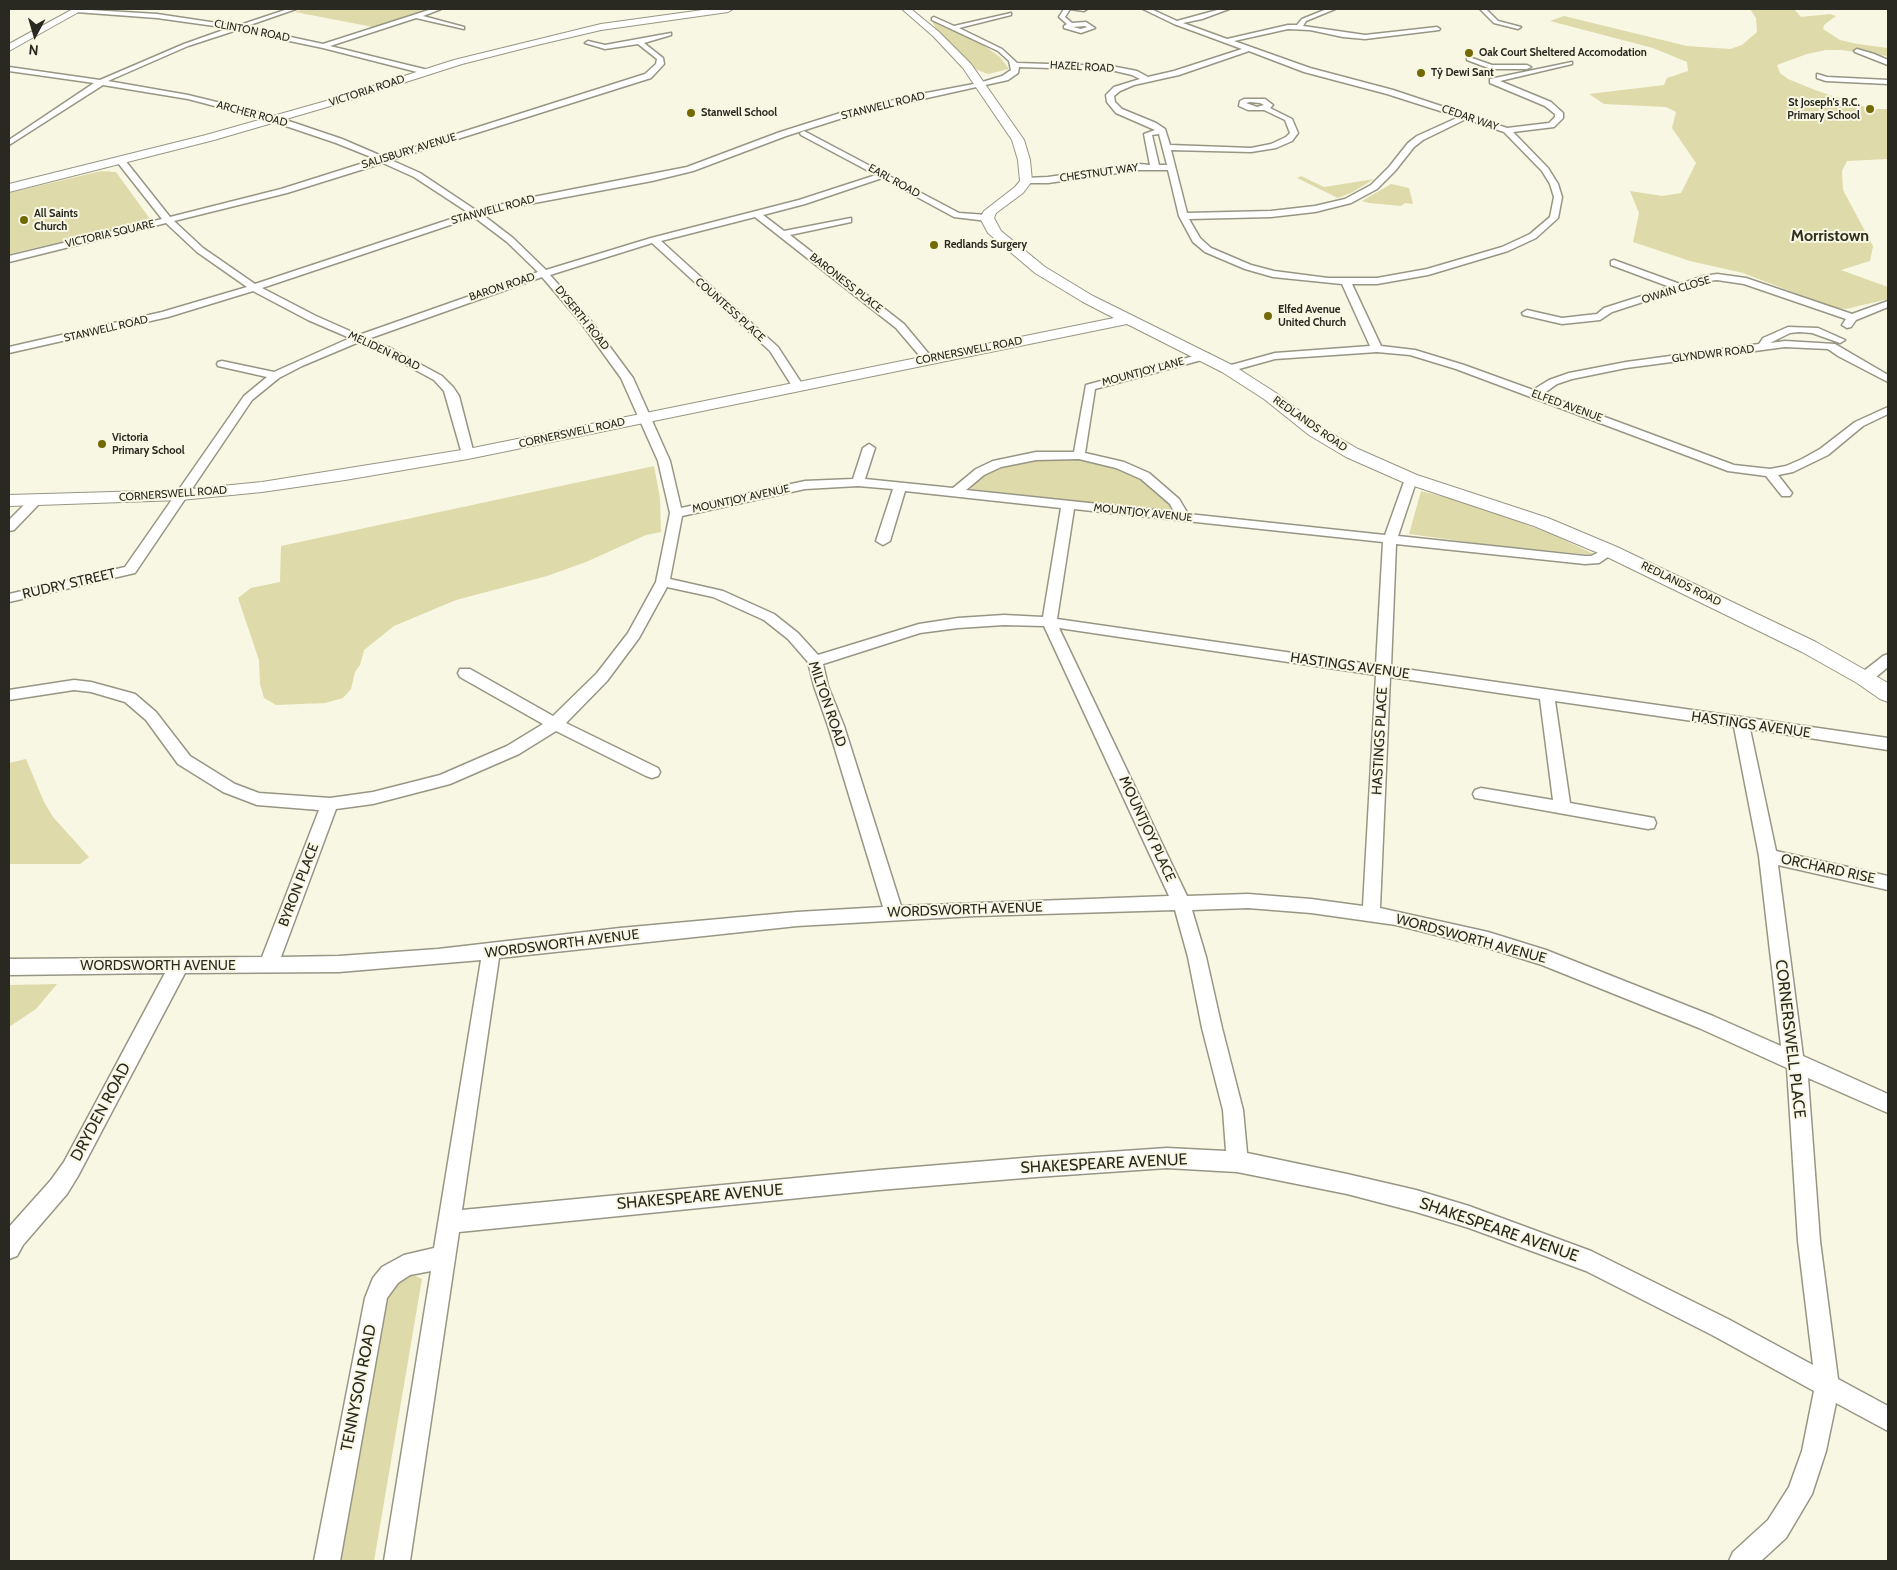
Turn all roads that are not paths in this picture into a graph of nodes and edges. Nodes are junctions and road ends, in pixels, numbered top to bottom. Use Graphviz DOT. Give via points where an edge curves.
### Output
graph roads {
  1 [pos="78,9"];
  2 [pos="162,9"];
  3 [pos="293,9"];
  4 [pos="438,9"];
  5 [pos="728,9"];
  6 [pos="906,9"];
  7 [pos="1067,9"];
  8 [pos="1072,9"];
  9 [pos="1084,9"];
  10 [pos="1146,9"];
  11 [pos="1226,9"];
  12 [pos="1332,9"];
  13 [pos="1484,9"];
  14 [pos="1494,9"];
  15 [pos="142,14"];
  16 [pos="1009,14"];
  17 [pos="414,16"];
  18 [pos="934,19"];
  19 [pos="1176,23"];
  20 [pos="1070,24"];
  21 [pos="1300,27"];
  22 [pos="1518,27"];
  23 [pos="236,28"];
  24 [pos="462,28"];
  25 [pos="953,28"];
  26 [pos="1437,29"];
  27 [pos="669,34"];
  28 [pos="639,42"];
  29 [pos="1227,42"];
  30 [pos="588,43"];
  31 [pos="323,46"];
  32 [pos="9,48"];
  33 [pos="1249,49"];
  34 [pos="1857,51"];
  35 [pos="1469,59"];
  36 [pos="1551,62"];
  37 [pos="1570,63"];
  38 [pos="1888,63"];
  39 [pos="1532,67"];
  40 [pos="1015,68"];
  41 [pos="9,69"];
  42 [pos="1540,70"];
  43 [pos="425,72"];
  44 [pos="972,74"];
  45 [pos="1820,76"];
  46 [pos="1146,79"];
  47 [pos="102,81"];
  48 [pos="1888,82"];
  49 [pos="980,85"];
  50 [pos="1265,108"];
  51 [pos="1466,116"];
  52 [pos="275,120"];
  53 [pos="1162,130"];
  54 [pos="1507,130"];
  55 [pos="804,132"];
  56 [pos="9,143"];
  57 [pos="1167,147"];
  58 [pos="382,159"];
  59 [pos="121,162"];
  60 [pos="1155,167"];
  61 [pos="1172,168"];
  62 [pos="883,175"];
  63 [pos="1026,181"];
  64 [pos="9,188"];
  65 [pos="477,213"];
  66 [pos="757,214"];
  67 [pos="1183,216"];
  68 [pos="987,218"];
  69 [pos="168,220"];
  70 [pos="848,220"];
  71 [pos="783,234"];
  72 [pos="654,240"];
  73 [pos="9,259"];
  74 [pos="1614,264"];
  75 [pos="544,273"];
  76 [pos="1346,282"];
  77 [pos="255,288"];
  78 [pos="1683,288"];
  79 [pos="1888,304"];
  80 [pos="1527,313"];
  81 [pos="1852,318"];
  82 [pos="1130,319"];
  83 [pos="359,338"];
  84 [pos="1835,342"];
  85 [pos="1764,347"];
  86 [pos="1377,349"];
  87 [pos="9,350"];
  88 [pos="1205,356"];
  89 [pos="928,359"];
  90 [pos="222,364"];
  91 [pos="1228,369"];
  92 [pos="274,376"];
  93 [pos="1888,379"];
  94 [pos="798,387"];
  95 [pos="1535,394"];
  96 [pos="1888,410"];
  97 [pos="645,418"];
  98 [pos="869,448"];
  99 [pos="468,454"];
  100 [pos="1079,455"];
  101 [pos="1770,473"];
  102 [pos="1411,479"];
  103 [pos="858,482"];
  104 [pos="900,487"];
  105 [pos="956,492"];
  106 [pos="1786,493"];
  107 [pos="181,495"];
  108 [pos="36,500"];
  109 [pos="9,501"];
  110 [pos="1068,505"];
  111 [pos="676,513"];
  112 [pos="1184,518"];
  113 [pos="9,527"];
  114 [pos="1390,539"];
  115 [pos="883,540"];
  116 [pos="1610,551"];
  117 [pos="130,570"];
  118 [pos="663,582"];
  119 [pos="9,598"];
  120 [pos="1049,622"];
  121 [pos="1888,659"];
  122 [pos="815,661"];
  123 [pos="1383,671"];
  124 [pos="465,673"];
  125 [pos="1865,678"];
  126 [pos="1547,694"];
  127 [pos="1888,694"];
  128 [pos="9,695"];
  129 [pos="555,724"];
  130 [pos="1741,724"];
  131 [pos="1888,744"];
  132 [pos="652,772"];
  133 [pos="1481,794"];
  134 [pos="330,804"];
  135 [pos="1562,808"];
  136 [pos="1648,823"];
  137 [pos="1768,856"];
  138 [pos="1888,882"];
  139 [pos="1181,902"];
  140 [pos="894,913"];
  141 [pos="1371,914"];
  142 [pos="491,952"];
  143 [pos="179,966"];
  144 [pos="268,966"];
  145 [pos="9,967"];
  146 [pos="1795,1062"];
  147 [pos="1888,1104"];
  148 [pos="1237,1162"];
  149 [pos="448,1222"];
  150 [pos="9,1248"];
  151 [pos="443,1258"];
  152 [pos="1827,1386"];
  153 [pos="1888,1419"];
  154 [pos="326,1561"];
  155 [pos="397,1561"];
  156 [pos="1742,1561"];
  1 -- 15 [label="street, CLINTON ROAD"];
  1 -- 32 [label="street"];
  2 -- 15 [label="street"];
  3 -- 23 [label="street"];
  4 -- 17 [label="street"];
  5 -- 43 [label="street, VICTORIA ROAD" via="568,34"];
  6 -- 44 [label="street" via="936,34"];
  7 -- 20 [label="street" via="1062,16"];
  8 -- 9 [label="street"];
  10 -- 19 [label="street, CEDAR WAY"];
  11 -- 19 [label="street"];
  12 -- 21 [label="street" via="1304,20"];
  13 -- 14 [label="street"];
  13 -- 22 [label="street" via="1496,22"];
  15 -- 23 [label="street, CLINTON ROAD"];
  16 -- 25 [label="street"];
  17 -- 24 [label="street"];
  17 -- 31 [label="street"];
  18 -- 25 [label="street"];
  19 -- 29 [label="street, CEDAR WAY"];
  21 -- 26 [label="street" via="1365,37"];
  21 -- 29 [label="street" via="1280,28"];
  23 -- 31 [label="street, CLINTON ROAD"];
  23 -- 47 [label="street"];
  25 -- 40 [label="street" via="1000,50"];
  27 -- 28 [label="street"];
  28 -- 30 [label="street" via="605,47"];
  28 -- 58 [label="street, SALISBURY AVENUE" via="660,58 660,64 648,76"];
  29 -- 33 [label="street, CEDAR WAY"];
  31 -- 43 [label="street, CLINTON ROAD"];
  33 -- 46 [label="street" via="1176,73"];
  33 -- 51 [label="street, CEDAR WAY"];
  34 -- 38 [label="street" via="1872,54"];
  35 -- 39 [label="street" via="1491,66"];
  36 -- 39 [label="street"];
  37 -- 42 [label="street"];
  39 -- 42 [label="street"];
  40 -- 44 [label="street" via="991,76"];
  40 -- 46 [label="street, HAZEL ROAD" via="1112,68"];
  40 -- 49 [label="street, STANWELL ROAD" via="1005,78"];
  41 -- 47 [label="street, ARCHER ROAD"];
  42 -- 54 [label="street" via="1493,81 1548,104 1559,113 1559,118 1552,125"];
  43 -- 52 [label="street, VICTORIA ROAD"];
  44 -- 49 [label="street"];
  45 -- 48 [label="street"];
  46 -- 53 [label="street" via="1117,89 1110,98 1119,111"];
  47 -- 52 [label="street, ARCHER ROAD" via="188,97"];
  47 -- 56 [label="street"];
  49 -- 63 [label="street" via="1020,144"];
  49 -- 65 [label="street, STANWELL ROAD" via="853,112 690,169"];
  50 -- 57 [label="street" via="1288,119 1294,133 1289,139 1251,150"];
  51 -- 54 [label="street, CEDAR WAY"];
  51 -- 67 [label="street" via="1420,138 1374,187 1348,201 1279,214"];
  52 -- 58 [label="street, ARCHER ROAD"];
  52 -- 59 [label="street, VICTORIA ROAD"];
  53 -- 57 [label="street, CEDAR WAY"];
  53 -- 60 [label="street" via="1148,134"];
  54 -- 76 [label="street, CEDAR WAY" via="1554,184 1557,208 1549,223 1519,244 1474,259 1407,277"];
  55 -- 62 [label="street, EARL ROAD"];
  57 -- 61 [label="street, CEDAR WAY"];
  58 -- 65 [label="street, ARCHER ROAD" via="417,175"];
  58 -- 69 [label="street, SALISBURY AVENUE" via="284,191"];
  59 -- 64 [label="street, VICTORIA ROAD"];
  59 -- 69 [label="street, VICTORIA SQUARE"];
  60 -- 61 [label="street, CHESTNUT WAY"];
  60 -- 63 [label="street, CHESTNUT WAY"];
  61 -- 67 [label="street, CEDAR WAY"];
  62 -- 66 [label="street, BARON ROAD"];
  62 -- 68 [label="street, EARL ROAD" via="957,216"];
  63 -- 68 [label="street"];
  65 -- 75 [label="street, DYSERTH ROAD"];
  65 -- 77 [label="street, STANWELL ROAD"];
  66 -- 71 [label="street, BARONESS PLACE"];
  66 -- 72 [label="street, BARON ROAD"];
  67 -- 76 [label="street, CEDAR WAY" via="1196,240 1230,260 1273,274"];
  68 -- 82 [label="street, REDLANDS ROAD" via="994,233 1040,270"];
  69 -- 73 [label="street, VICTORIA SQUARE"];
  69 -- 77 [label="street, MELIDEN ROAD" via="200,250"];
  70 -- 71 [label="street"];
  71 -- 89 [label="street, BARONESS PLACE" via="900,326"];
  72 -- 75 [label="street, BARON ROAD"];
  72 -- 94 [label="street, COUNTESS PLACE" via="774,349"];
  74 -- 78 [label="street"];
  75 -- 83 [label="street, BARON ROAD"];
  75 -- 97 [label="street, DYSERTH ROAD" via="621,369"];
  76 -- 86 [label="street"];
  77 -- 83 [label="street, MELIDEN ROAD"];
  77 -- 87 [label="street, STANWELL ROAD" via="164,315"];
  78 -- 80 [label="street, OWAIN CLOSE" via="1608,310 1600,318 1562,321"];
  78 -- 81 [label="street, OWAIN CLOSE" via="1707,278 1737,279"];
  79 -- 81 [label="street"];
  81 -- 84 [label="street"];
  82 -- 88 [label="street, REDLANDS ROAD"];
  82 -- 89 [label="street, CORNERSWELL ROAD"];
  83 -- 92 [label="street, BARON ROAD"];
  83 -- 99 [label="street, MELIDEN ROAD" via="445,383 453,396"];
  84 -- 85 [label="street, GLYNDWR ROAD"];
  84 -- 85 [label="street" via="1814,330 1794,329 1767,340"];
  84 -- 93 [label="street, GLYNDWR ROAD" via="1842,354"];
  85 -- 95 [label="street, GLYNDWR ROAD" via="1569,376"];
  86 -- 91 [label="street, ELFED AVENUE" via="1275,356"];
  86 -- 95 [label="street, ELFED AVENUE" via="1430,357"];
  88 -- 91 [label="street, REDLANDS ROAD"];
  88 -- 100 [label="street, MOUNTJOY LANE" via="1090,387"];
  89 -- 94 [label="street, CORNERSWELL ROAD"];
  90 -- 92 [label="street"];
  91 -- 102 [label="street, REDLANDS ROAD" via="1332,441"];
  92 -- 107 [label="street, BARON ROAD" via="236,415"];
  94 -- 97 [label="street, CORNERSWELL ROAD"];
  95 -- 101 [label="street, ELFED AVENUE" via="1732,468"];
  96 -- 101 [label="street, ELFED AVENUE" via="1859,424 1806,462"];
  97 -- 99 [label="street, CORNERSWELL ROAD"];
  97 -- 111 [label="street" via="664,462"];
  98 -- 103 [label="street"];
  99 -- 107 [label="street, CORNERSWELL ROAD" via="288,484"];
  100 -- 105 [label="street" via="1036,456 997,464 980,472"];
  100 -- 112 [label="street" via="1120,465 1146,476 1175,502"];
  101 -- 106 [label="street"];
  102 -- 114 [label="street"];
  102 -- 116 [label="street, REDLANDS ROAD" via="1541,522"];
  103 -- 104 [label="street, MOUNTJOY AVENUE"];
  103 -- 111 [label="street, MOUNTJOY AVENUE" via="805,485"];
  104 -- 105 [label="street, MOUNTJOY AVENUE"];
  104 -- 115 [label="street"];
  105 -- 110 [label="street, MOUNTJOY AVENUE"];
  107 -- 108 [label="street, CORNERSWELL ROAD"];
  107 -- 117 [label="street"];
  108 -- 109 [label="street, CORNERSWELL ROAD"];
  108 -- 113 [label="street"];
  110 -- 112 [label="street, MOUNTJOY AVENUE"];
  110 -- 120 [label="street"];
  111 -- 118 [label="street"];
  112 -- 114 [label="street, MOUNTJOY AVENUE"];
  114 -- 116 [label="street, MOUNTJOY AVENUE" via="1585,560 1594,560"];
  114 -- 123 [label="street, HASTINGS PLACE"];
  116 -- 125 [label="main road, REDLANDS ROAD" via="1809,647"];
  117 -- 119 [label="street, RUDRY STREET"];
  118 -- 122 [label="street, MILTON ROAD" via="718,594 769,617 793,636"];
  118 -- 129 [label="street" via="634,635 607,670"];
  120 -- 122 [label="street, HASTINGS AVENUE" via="1004,620 929,627"];
  120 -- 123 [label="street, HASTINGS AVENUE"];
  120 -- 139 [label="street, MOUNTJOY PLACE"];
  121 -- 125 [label="street"];
  122 -- 140 [label="street, MILTON ROAD"];
  123 -- 126 [label="street, HASTINGS AVENUE"];
  123 -- 141 [label="street, HASTINGS PLACE"];
  124 -- 129 [label="street"];
  125 -- 127 [label="main road, REDLANDS ROAD"];
  126 -- 130 [label="street, HASTINGS AVENUE"];
  126 -- 135 [label="street"];
  128 -- 134 [label="street" via="74,685 117,693 139,704 151,716 184,760 229,788 257,799"];
  129 -- 132 [label="street"];
  129 -- 134 [label="street" via="513,750 444,780 372,798"];
  130 -- 131 [label="street, HASTINGS AVENUE"];
  130 -- 137 [label="street, CORNERSWELL PLACE"];
  133 -- 135 [label="street"];
  134 -- 144 [label="street, BYRON PLACE"];
  135 -- 136 [label="street"];
  137 -- 138 [label="street, ORCHARD RISE"];
  137 -- 146 [label="street, CORNERSWELL PLACE"];
  139 -- 140 [label="street, WORDSWORTH AVENUE"];
  139 -- 141 [label="street, WORDSWORTH AVENUE" via="1248,901"];
  139 -- 148 [label="street, MOUNTJOY PLACE" via="1233,1110"];
  140 -- 142 [label="street, WORDSWORTH AVENUE" via="716,926"];
  141 -- 146 [label="street, WORDSWORTH AVENUE" via="1433,926 1546,958 1664,1004"];
  142 -- 144 [label="street, WORDSWORTH AVENUE" via="340,964"];
  142 -- 149 [label="street"];
  143 -- 144 [label="street, WORDSWORTH AVENUE"];
  143 -- 145 [label="street, WORDSWORTH AVENUE"];
  143 -- 150 [label="street, DRYDEN ROAD" via="71,1169"];
  146 -- 147 [label="street, WORDSWORTH AVENUE"];
  146 -- 152 [label="street, CORNERSWELL PLACE" via="1809,1241"];
  148 -- 149 [label="street, SHAKESPEARE AVENUE" via="1166,1158 1081,1164"];
  148 -- 152 [label="street, SHAKESPEARE AVENUE" via="1407,1199 1535,1240 1591,1262 1658,1295"];
  149 -- 151 [label="street"];
  151 -- 154 [label="street, TENNYSON ROAD" via="404,1266 390,1275 376,1298"];
  151 -- 155 [label="street"];
  152 -- 153 [label="street, SHAKESPEARE AVENUE"];
  152 -- 156 [label="street, CORNERSWELL PLACE" via="1814,1451 1799,1494 1777,1529"];
}
